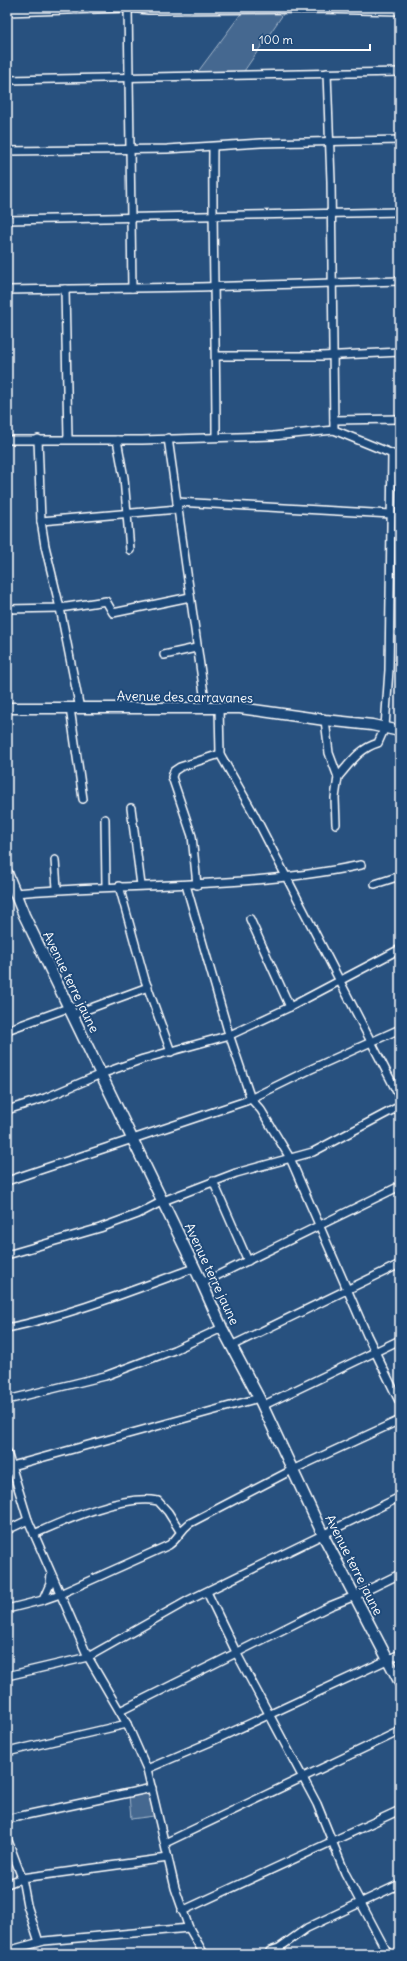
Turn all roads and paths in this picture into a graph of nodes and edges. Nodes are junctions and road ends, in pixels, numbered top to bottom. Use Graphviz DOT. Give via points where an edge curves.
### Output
graph roads {
  1 [pos="128,8"];
  2 [pos="400,11"];
  3 [pos="7,12"];
  4 [pos="400,72"];
  5 [pos="328,73"];
  6 [pos="129,77"];
  7 [pos="7,80"];
  8 [pos="330,140"];
  9 [pos="400,140"];
  10 [pos="213,147"];
  11 [pos="130,149"];
  12 [pos="7,151"];
  13 [pos="400,212"];
  14 [pos="331,214"];
  15 [pos="130,216"];
  16 [pos="212,217"];
  17 [pos="7,220"];
  18 [pos="400,281"];
  19 [pos="332,283"];
  20 [pos="215,287"];
  21 [pos="132,288"];
  22 [pos="65,289"];
  23 [pos="7,290"];
  24 [pos="400,352"];
  25 [pos="333,355"];
  26 [pos="216,356"];
  27 [pos="400,419"];
  28 [pos="334,420"];
  29 [pos="334,430"];
  30 [pos="216,436"];
  31 [pos="168,438"];
  32 [pos="68,439"];
  33 [pos="7,440"];
  34 [pos="38,440"];
  35 [pos="117,440"];
  36 [pos="392,454"];
  37 [pos="400,457"];
  38 [pos="178,505"];
  39 [pos="128,514"];
  40 [pos="391,514"];
  41 [pos="42,521"];
  42 [pos="130,550"];
  43 [pos="190,597"];
  44 [pos="60,608"];
  45 [pos="7,609"];
  46 [pos="196,648"];
  47 [pos="164,655"];
  48 [pos="7,708"];
  49 [pos="75,708"];
  50 [pos="206,708"];
  51 [pos="219,708"];
  52 [pos="325,720"];
  53 [pos="385,727"];
  54 [pos="400,731"];
  55 [pos="220,754"];
  56 [pos="338,777"];
  57 [pos="83,799"];
  58 [pos="131,808"];
  59 [pos="105,819"];
  60 [pos="336,824"];
  61 [pos="55,860"];
  62 [pos="361,865"];
  63 [pos="7,873"];
  64 [pos="286,876"];
  65 [pos="400,876"];
  66 [pos="375,884"];
  67 [pos="141,885"];
  68 [pos="186,885"];
  69 [pos="197,885"];
  70 [pos="106,886"];
  71 [pos="119,886"];
  72 [pos="57,888"];
  73 [pos="14,893"];
  74 [pos="250,919"];
  75 [pos="400,949"];
  76 [pos="340,981"];
  77 [pos="148,987"];
  78 [pos="290,1007"];
  79 [pos="70,1011"];
  80 [pos="400,1029"];
  81 [pos="7,1030"];
  82 [pos="230,1034"];
  83 [pos="372,1042"];
  84 [pos="171,1052"];
  85 [pos="101,1074"];
  86 [pos="400,1098"];
  87 [pos="251,1099"];
  88 [pos="400,1106"];
  89 [pos="7,1110"];
  90 [pos="132,1140"];
  91 [pos="290,1158"];
  92 [pos="7,1181"];
  93 [pos="213,1181"];
  94 [pos="400,1186"];
  95 [pos="163,1200"];
  96 [pos="320,1226"];
  97 [pos="7,1255"];
  98 [pos="248,1261"];
  99 [pos="400,1264"];
  100 [pos="194,1268"];
  101 [pos="202,1283"];
  102 [pos="347,1288"];
  103 [pos="7,1328"];
  104 [pos="222,1328"];
  105 [pos="400,1340"];
  106 [pos="231,1346"];
  107 [pos="375,1351"];
  108 [pos="7,1400"];
  109 [pos="261,1402"];
  110 [pos="400,1403"];
  111 [pos="400,1420"];
  112 [pos="7,1452"];
  113 [pos="9,1467"];
  114 [pos="292,1470"];
  115 [pos="400,1497"];
  116 [pos="28,1520"];
  117 [pos="7,1530"];
  118 [pos="180,1531"];
  119 [pos="34,1534"];
  120 [pos="324,1535"];
  121 [pos="51,1572"];
  122 [pos="400,1574"];
  123 [pos="207,1592"];
  124 [pos="60,1594"];
  125 [pos="355,1596"];
  126 [pos="43,1600"];
  127 [pos="7,1609"];
  128 [pos="237,1654"];
  129 [pos="400,1654"];
  130 [pos="88,1657"];
  131 [pos="388,1660"];
  132 [pos="7,1676"];
  133 [pos="400,1683"];
  134 [pos="120,1711"];
  135 [pos="270,1714"];
  136 [pos="127,1724"];
  137 [pos="400,1731"];
  138 [pos="7,1752"];
  139 [pos="147,1769"];
  140 [pos="303,1777"];
  141 [pos="152,1788"];
  142 [pos="400,1810"];
  143 [pos="7,1820"];
  144 [pos="7,1838"];
  145 [pos="333,1841"];
  146 [pos="165,1843"];
  147 [pos="168,1858"];
  148 [pos="22,1878"];
  149 [pos="7,1884"];
  150 [pos="400,1884"];
  151 [pos="359,1902"];
  152 [pos="182,1911"];
  153 [pos="190,1928"];
  154 [pos="39,1942"];
  155 [pos="7,1951"];
  156 [pos="270,1951"];
  157 [pos="204,1954"];
  158 [pos="388,1954"];
  1 -- 2 [label="street" via="318,8"];
  1 -- 3 [label="street"];
  1 -- 6 [label="street"];
  4 -- 5 [label="street"];
  5 -- 6 [label="street"];
  5 -- 8 [label="street"];
  6 -- 7 [label="street"];
  6 -- 11 [label="street"];
  8 -- 9 [label="street"];
  8 -- 10 [label="street"];
  8 -- 14 [label="street"];
  10 -- 11 [label="street"];
  10 -- 16 [label="street"];
  11 -- 12 [label="street"];
  11 -- 15 [label="street"];
  13 -- 14 [label="street"];
  14 -- 16 [label="street"];
  14 -- 19 [label="street"];
  15 -- 16 [label="street"];
  15 -- 17 [label="street"];
  15 -- 21 [label="street"];
  16 -- 20 [label="street"];
  18 -- 19 [label="street"];
  19 -- 20 [label="street"];
  19 -- 25 [label="street"];
  20 -- 21 [label="street"];
  20 -- 26 [label="street"];
  21 -- 22 [label="street"];
  22 -- 23 [label="street"];
  22 -- 32 [label="street"];
  24 -- 25 [label="street"];
  25 -- 26 [label="street"];
  25 -- 28 [label="street"];
  26 -- 30 [label="street"];
  27 -- 28 [label="street"];
  28 -- 29 [label="street"];
  29 -- 30 [label="street" via="273,436"];
  29 -- 36 [label="street"];
  30 -- 31 [label="street"];
  31 -- 35 [label="street"];
  31 -- 38 [label="street"];
  32 -- 34 [label="street"];
  32 -- 35 [label="street"];
  33 -- 34 [label="street"];
  34 -- 41 [label="street"];
  35 -- 39 [label="street"];
  36 -- 37 [label="street"];
  36 -- 40 [label="street"];
  38 -- 39 [label="street"];
  38 -- 40 [label="street"];
  38 -- 43 [label="street"];
  39 -- 41 [label="street"];
  39 -- 42 [label="street"];
  40 -- 53 [label="street" via="389,670"];
  41 -- 44 [label="street" via="46,554"];
  43 -- 44 [label="street" via="113,612 106,601"];
  43 -- 46 [label="street"];
  44 -- 45 [label="street"];
  44 -- 49 [label="street"];
  46 -- 47 [label="street"];
  46 -- 50 [label="street"];
  48 -- 49 [label="street, Avenue des carravanes"];
  49 -- 50 [label="street, Avenue des carravanes"];
  49 -- 57 [label="street"];
  50 -- 51 [label="street, Avenue des carravanes"];
  51 -- 52 [label="street, Avenue des carravanes" via="240,708"];
  51 -- 55 [label="street"];
  52 -- 53 [label="street, Avenue des carravanes"];
  52 -- 56 [label="street" via="329,753"];
  53 -- 54 [label="street, Avenue des carravanes"];
  53 -- 56 [label="street" via="378,743 359,753"];
  55 -- 64 [label="street"];
  55 -- 69 [label="street" via="180,767 174,771 172,777 192,836"];
  56 -- 60 [label="street" via="335,798"];
  58 -- 67 [label="street"];
  59 -- 70 [label="street"];
  61 -- 72 [label="street"];
  62 -- 64 [label="street" via="323,873"];
  63 -- 73 [label="street, Avenue terre jaune"];
  64 -- 69 [label="street"];
  64 -- 76 [label="street"];
  65 -- 66 [label="street"];
  67 -- 68 [label="street"];
  67 -- 71 [label="street"];
  68 -- 69 [label="street"];
  68 -- 82 [label="street"];
  70 -- 71 [label="street"];
  70 -- 72 [label="street"];
  71 -- 77 [label="street"];
  72 -- 73 [label="street"];
  73 -- 79 [label="street, Avenue terre jaune"];
  74 -- 78 [label="street"];
  75 -- 76 [label="street"];
  76 -- 78 [label="street"];
  76 -- 83 [label="street"];
  77 -- 79 [label="street"];
  77 -- 84 [label="street"];
  78 -- 82 [label="street"];
  79 -- 81 [label="street"];
  79 -- 85 [label="street, Avenue terre jaune"];
  80 -- 83 [label="street"];
  82 -- 84 [label="street"];
  82 -- 87 [label="street"];
  83 -- 86 [label="street"];
  83 -- 87 [label="street"];
  84 -- 85 [label="street"];
  85 -- 89 [label="street" via="44,1098"];
  85 -- 90 [label="street, Avenue terre jaune"];
  87 -- 90 [label="street"];
  87 -- 91 [label="street" via="261,1110"];
  88 -- 91 [label="street" via="313,1152"];
  90 -- 92 [label="street"];
  90 -- 95 [label="street, Avenue terre jaune"];
  91 -- 93 [label="street"];
  91 -- 96 [label="street"];
  93 -- 95 [label="street"];
  93 -- 98 [label="street"];
  94 -- 96 [label="street"];
  95 -- 97 [label="street" via="138,1214 100,1228"];
  95 -- 100 [label="street, Avenue terre jaune"];
  96 -- 98 [label="street"];
  96 -- 102 [label="street"];
  98 -- 101 [label="street"];
  99 -- 102 [label="street"];
  100 -- 101 [label="street, Avenue terre jaune"];
  100 -- 103 [label="street" via="112,1298"];
  101 -- 104 [label="street, Avenue terre jaune"];
  102 -- 106 [label="street"];
  102 -- 107 [label="street"];
  104 -- 106 [label="street, Avenue terre jaune"];
  104 -- 108 [label="street" via="174,1350 105,1376"];
  105 -- 107 [label="street"];
  106 -- 109 [label="street, Avenue terre jaune"];
  107 -- 109 [label="street"];
  107 -- 110 [label="street"];
  109 -- 113 [label="street"];
  109 -- 114 [label="street, Avenue terre jaune"];
  111 -- 114 [label="street"];
  112 -- 113 [label="street"];
  113 -- 116 [label="street"];
  114 -- 118 [label="street" via="190,1523"];
  114 -- 120 [label="street, Avenue terre jaune"];
  115 -- 120 [label="street"];
  116 -- 117 [label="street"];
  116 -- 119 [label="street"];
  118 -- 119 [label="street" via="158,1501 144,1500 108,1506"];
  118 -- 124 [label="street" via="177,1540 169,1545"];
  119 -- 121 [label="street"];
  120 -- 123 [label="street"];
  120 -- 125 [label="street, Avenue terre jaune"];
  121 -- 124 [label="street"];
  121 -- 126 [label="street" via="50,1584"];
  122 -- 125 [label="street"];
  123 -- 128 [label="street"];
  123 -- 130 [label="street"];
  124 -- 126 [label="street"];
  124 -- 130 [label="street"];
  125 -- 128 [label="street" via="330,1606"];
  125 -- 131 [label="street, Avenue terre jaune"];
  126 -- 127 [label="street"];
  128 -- 134 [label="street"];
  128 -- 135 [label="street"];
  129 -- 131 [label="street"];
  130 -- 132 [label="street"];
  130 -- 134 [label="street"];
  131 -- 133 [label="street, Avenue terre jaune"];
  131 -- 135 [label="street"];
  134 -- 136 [label="street"];
  135 -- 139 [label="street"];
  135 -- 140 [label="street"];
  136 -- 138 [label="street"];
  136 -- 139 [label="street"];
  137 -- 140 [label="street"];
  139 -- 141 [label="street"];
  140 -- 145 [label="street"];
  140 -- 146 [label="street"];
  141 -- 143 [label="street"];
  141 -- 146 [label="street"];
  142 -- 145 [label="street"];
  144 -- 148 [label="street"];
  145 -- 151 [label="street"];
  145 -- 152 [label="street"];
  146 -- 147 [label="street"];
  147 -- 148 [label="street"];
  147 -- 152 [label="street"];
  148 -- 149 [label="street"];
  148 -- 154 [label="street" via="27,1905"];
  150 -- 151 [label="street"];
  151 -- 156 [label="street" via="307,1928 280,1948"];
  151 -- 158 [label="street"];
  152 -- 153 [label="street"];
  153 -- 154 [label="street"];
  153 -- 157 [label="street"];
  154 -- 155 [label="street"];
}
